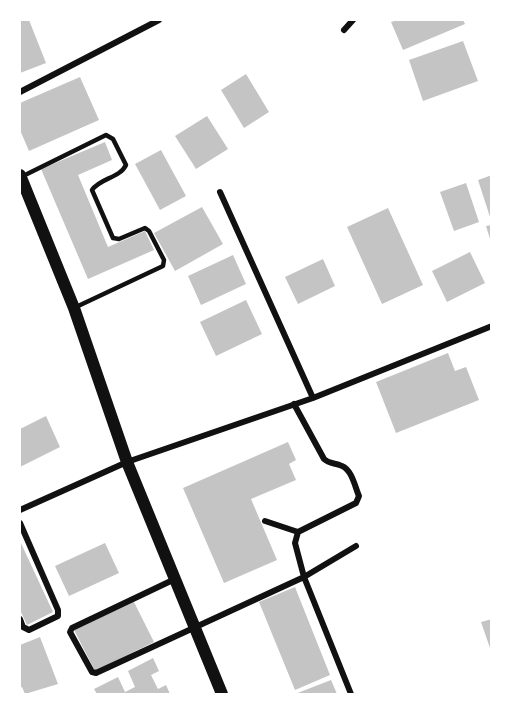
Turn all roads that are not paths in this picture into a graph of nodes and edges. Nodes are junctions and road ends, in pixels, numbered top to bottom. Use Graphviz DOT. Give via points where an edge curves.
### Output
graph roads {
  1 [pos="159,20"];
  2 [pos="353,20"];
  3 [pos="344,30"];
  4 [pos="20,92"];
  5 [pos="20,176"];
  6 [pos="220,192"];
  7 [pos="74,308"];
  8 [pos="492,326"];
  9 [pos="313,398"];
  10 [pos="294,405"];
  11 [pos="127,462"];
  12 [pos="20,510"];
  13 [pos="266,521"];
  14 [pos="20,523"];
  15 [pos="298,532"];
  16 [pos="356,546"];
  17 [pos="304,577"];
  18 [pos="175,579"];
  19 [pos="20,620"];
  20 [pos="194,627"];
  21 [pos="222,694"];
  22 [pos="351,694"];
  1 -- 4 [label="street"];
  2 -- 3 [label="street"];
  5 -- 7 [label="main road"];
  5 -- 7 [label="lane" via="106,135 113,139 126,165 92,190 113,238 145,228 164,260 162,266"];
  6 -- 9 [label="street"];
  7 -- 11 [label="main road"];
  8 -- 9 [label="street"];
  9 -- 10 [label="street"];
  10 -- 11 [label="street"];
  10 -- 15 [label="street" via="324,459 348,471 359,496 356,504"];
  11 -- 12 [label="street"];
  11 -- 18 [label="main road"];
  13 -- 15 [label="street"];
  14 -- 19 [label="street" via="58,610 58,616 28,630"];
  15 -- 17 [label="street" via="295,543"];
  16 -- 17 [label="street"];
  17 -- 20 [label="street"];
  17 -- 22 [label="street"];
  18 -- 20 [label="main road"];
  18 -- 20 [label="street" via="70,632 96,673"];
  20 -- 21 [label="main road"];
}
